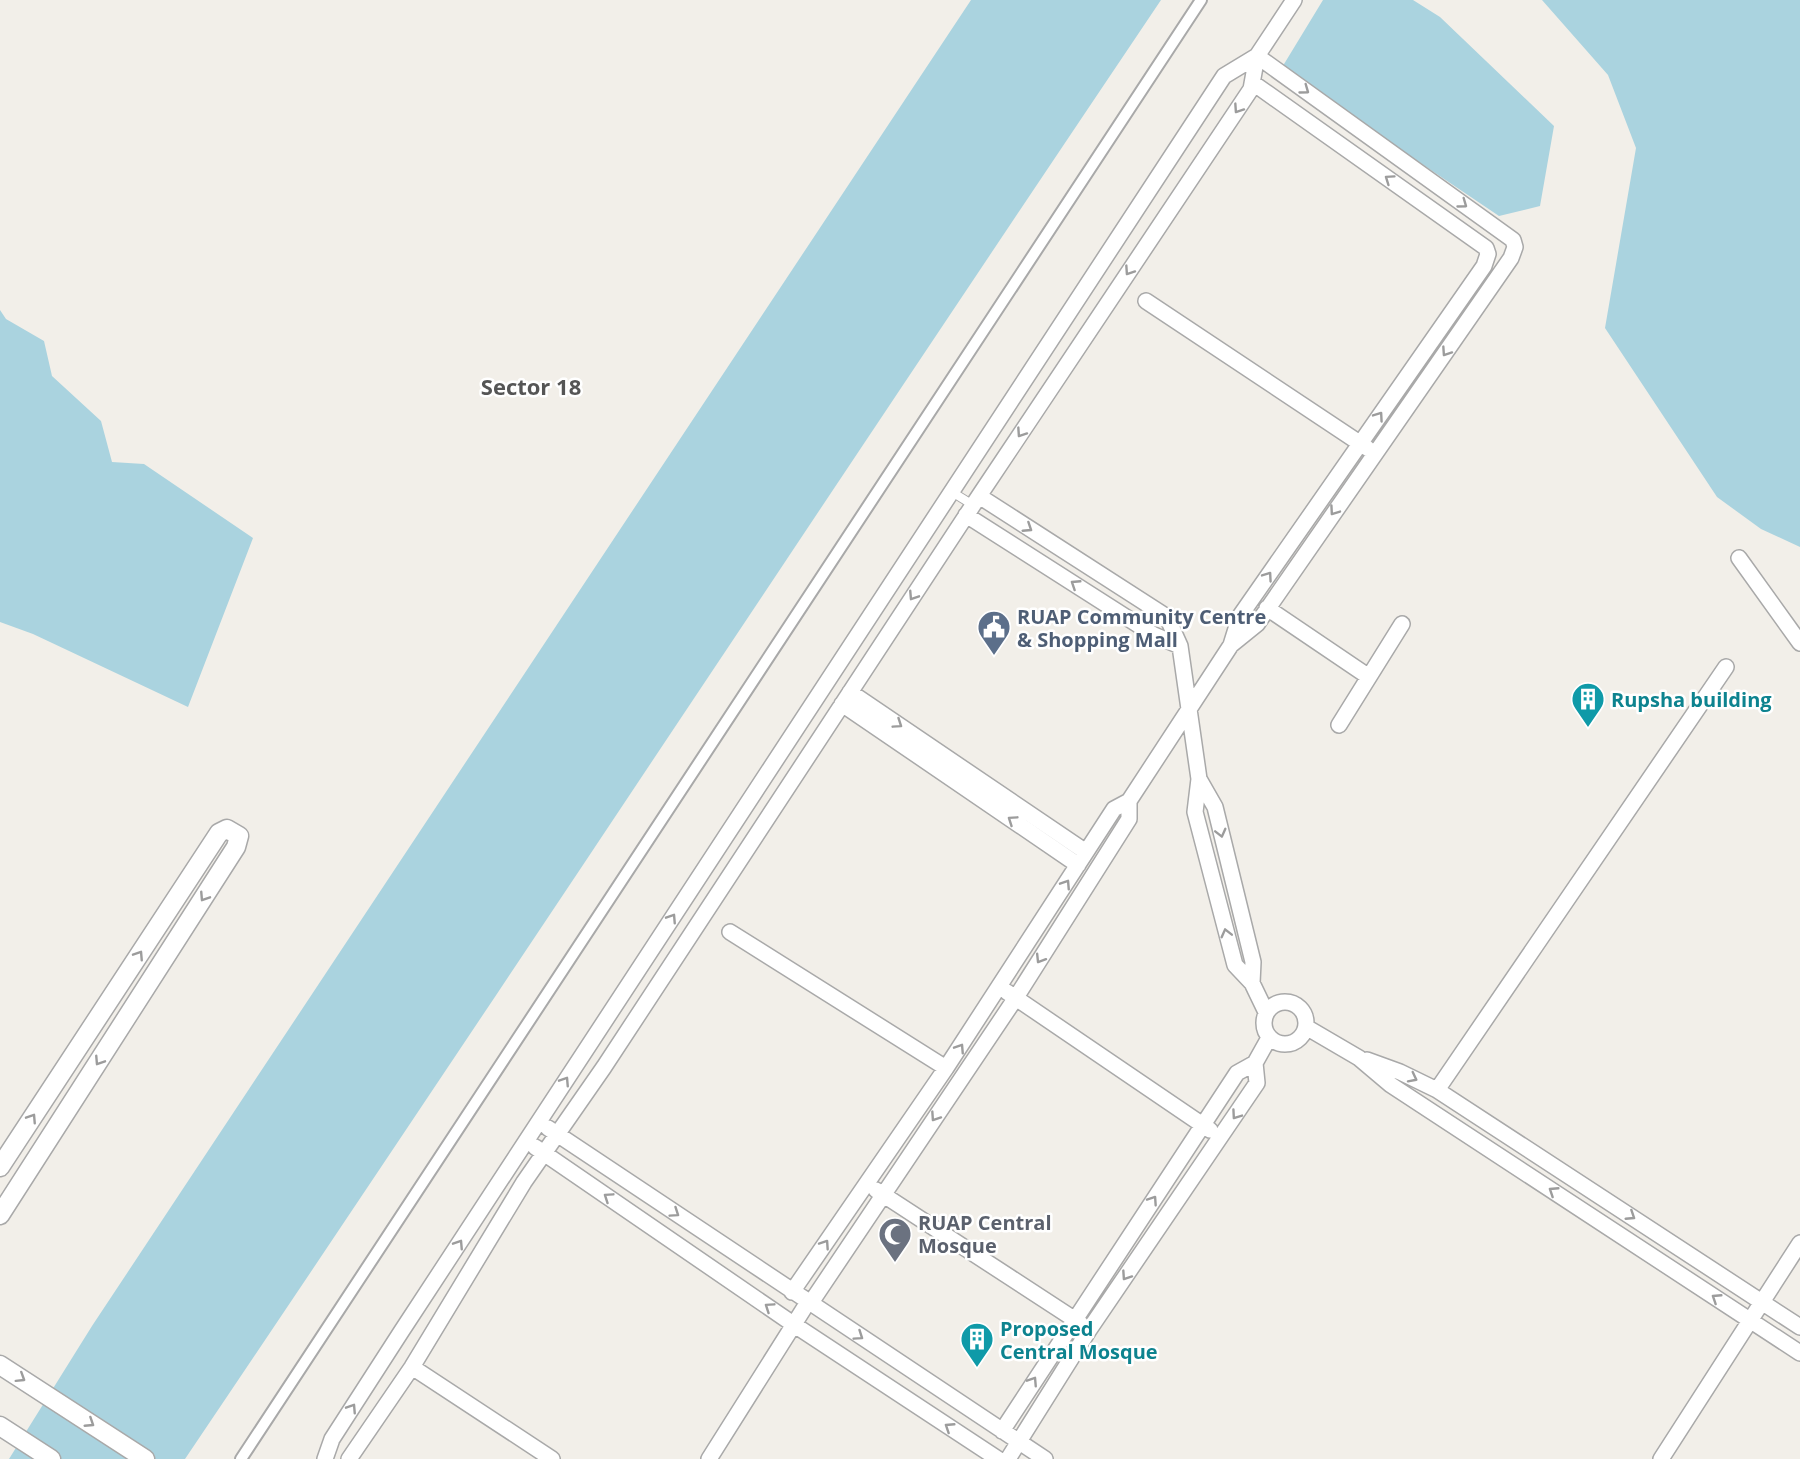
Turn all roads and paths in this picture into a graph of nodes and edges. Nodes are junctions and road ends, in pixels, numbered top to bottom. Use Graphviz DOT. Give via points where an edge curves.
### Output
graph roads {
  1 [pos="1201,0"];
  2 [pos="1294,0"];
  3 [pos="1257,56"];
  4 [pos="1253,83"];
  5 [pos="1146,302"];
  6 [pos="1360,443"];
  7 [pos="1375,453"];
  8 [pos="952,492"];
  9 [pos="973,505"];
  10 [pos="1739,558"];
  11 [pos="1267,609"];
  12 [pos="1402,624"];
  13 [pos="1800,643"];
  14 [pos="1231,645"];
  15 [pos="1180,646"];
  16 [pos="1726,668"];
  17 [pos="1369,677"];
  18 [pos="826,682"];
  19 [pos="846,697"];
  20 [pos="1188,710"];
  21 [pos="1339,725"];
  22 [pos="1129,801"];
  23 [pos="1082,859"];
  24 [pos="730,932"];
  25 [pos="1000,987"];
  26 [pos="1266,1012"];
  27 [pos="1306,1027"];
  28 [pos="1269,1038"];
  29 [pos="1359,1058"];
  30 [pos="1255,1063"];
  31 [pos="946,1068"];
  32 [pos="1437,1090"];
  33 [pos="539,1122"];
  34 [pos="556,1133"];
  35 [pos="1220,1137"];
  36 [pos="526,1142"];
  37 [pos="543,1153"];
  38 [pos="0,1167"];
  39 [pos="866,1184"];
  40 [pos="883,1195"];
  41 [pos="0,1215"];
  42 [pos="1800,1243"];
  43 [pos="792,1292"];
  44 [pos="1762,1302"];
  45 [pos="809,1303"];
  46 [pos="1073,1318"];
  47 [pos="1750,1321"];
  48 [pos="793,1324"];
  49 [pos="1800,1327"];
  50 [pos="1089,1330"];
  51 [pos="1800,1353"];
  52 [pos="0,1365"];
  53 [pos="412,1367"];
  54 [pos="6,1430"];
  55 [pos="1002,1431"];
  56 [pos="1019,1442"];
  57 [pos="51,1459"];
  58 [pos="145,1459"];
  59 [pos="241,1459"];
  60 [pos="325,1459"];
  61 [pos="349,1459"];
  62 [pos="552,1459"];
  63 [pos="709,1459"];
  64 [pos="998,1459"];
  65 [pos="1008,1459"];
  66 [pos="1045,1459"];
  67 [pos="1661,1459"];
  1 -- 59 [label="street"];
  2 -- 3 [label="street"];
  3 -- 4 [label="street"];
  3 -- 7 [label="street, one-way" via="1513,240 1511,258"];
  3 -- 8 [label="street" via="1224,76"];
  6 -- 4 [label="street, one-way" via="1484,266 1488,254 1486,248"];
  4 -- 9 [label="street, one-way"];
  5 -- 6 [label="street"];
  6 -- 7 [label="street"];
  14 -- 6 [label="street, one-way" via="1240,616"];
  7 -- 11 [label="street, one-way"];
  8 -- 9 [label="lane"];
  8 -- 18 [label="street"];
  15 -- 9 [label="street, one-way" via="1154,635"];
  9 -- 15 [label="street, one-way" via="1167,617"];
  9 -- 19 [label="street, one-way"];
  10 -- 13 [label="street"];
  11 -- 14 [label="street" via="1257,624"];
  11 -- 17 [label="street"];
  12 -- 17 [label="street"];
  14 -- 20 [label="street"];
  15 -- 20 [label="street"];
  16 -- 32 [label="street"];
  17 -- 21 [label="street"];
  18 -- 19 [label="street"];
  33 -- 18 [label="street, one-way"];
  19 -- 23 [label="street"];
  19 -- 34 [label="street" via="604,1067"];
  20 -- 22 [label="street"];
  20 -- 26 [label="street" via="1199,779 1195,812 1223,921 1235,965 1251,983"];
  22 -- 23 [label="street" via="1114,809"];
  22 -- 40 [label="street, one-way" via="1129,819 1015,999"];
  25 -- 23 [label="street, one-way"];
  24 -- 31 [label="street"];
  31 -- 25 [label="street, one-way"];
  25 -- 35 [label="street"];
  26 -- 27 [label="street" via="1278,1003 1292,1003 1303,1013"];
  26 -- 28 [label="street" via="1263,1026"];
  27 -- 28 [label="street" via="1300,1038 1288,1044"];
  27 -- 29 [label="street"];
  28 -- 30 [label="street"];
  29 -- 32 [label="street, one-way" via="1400,1071"];
  47 -- 29 [label="street, one-way" via="1391,1085"];
  30 -- 35 [label="street, one-way" via="1257,1083"];
  46 -- 30 [label="street, one-way" via="1237,1072"];
  31 -- 39 [label="street"];
  32 -- 44 [label="street, one-way"];
  33 -- 34 [label="street"];
  33 -- 36 [label="street"];
  34 -- 37 [label="street"];
  34 -- 43 [label="street, one-way"];
  35 -- 50 [label="street, one-way"];
  36 -- 37 [label="street"];
  60 -- 36 [label="street, one-way" via="332,1439"];
  48 -- 37 [label="street, one-way"];
  37 -- 53 [label="street"];
  38 -- 41 [label="street, one-way" via="219,833 228,829 239,836 236,847"];
  39 -- 40 [label="street"];
  43 -- 39 [label="street, one-way"];
  40 -- 45 [label="street"];
  40 -- 46 [label="street"];
  42 -- 44 [label="street"];
  43 -- 45 [label="street"];
  44 -- 47 [label="street"];
  44 -- 49 [label="street"];
  45 -- 48 [label="street"];
  45 -- 55 [label="street, one-way"];
  46 -- 50 [label="street"];
  55 -- 46 [label="street, one-way"];
  47 -- 51 [label="street"];
  47 -- 67 [label="street"];
  48 -- 63 [label="street"];
  64 -- 48 [label="street, one-way"];
  50 -- 56 [label="street"];
  52 -- 58 [label="street, one-way"];
  53 -- 61 [label="street"];
  53 -- 62 [label="street"];
  54 -- 57 [label="street"];
  55 -- 56 [label="street"];
  56 -- 65 [label="street"];
  56 -- 66 [label="street"];
}
